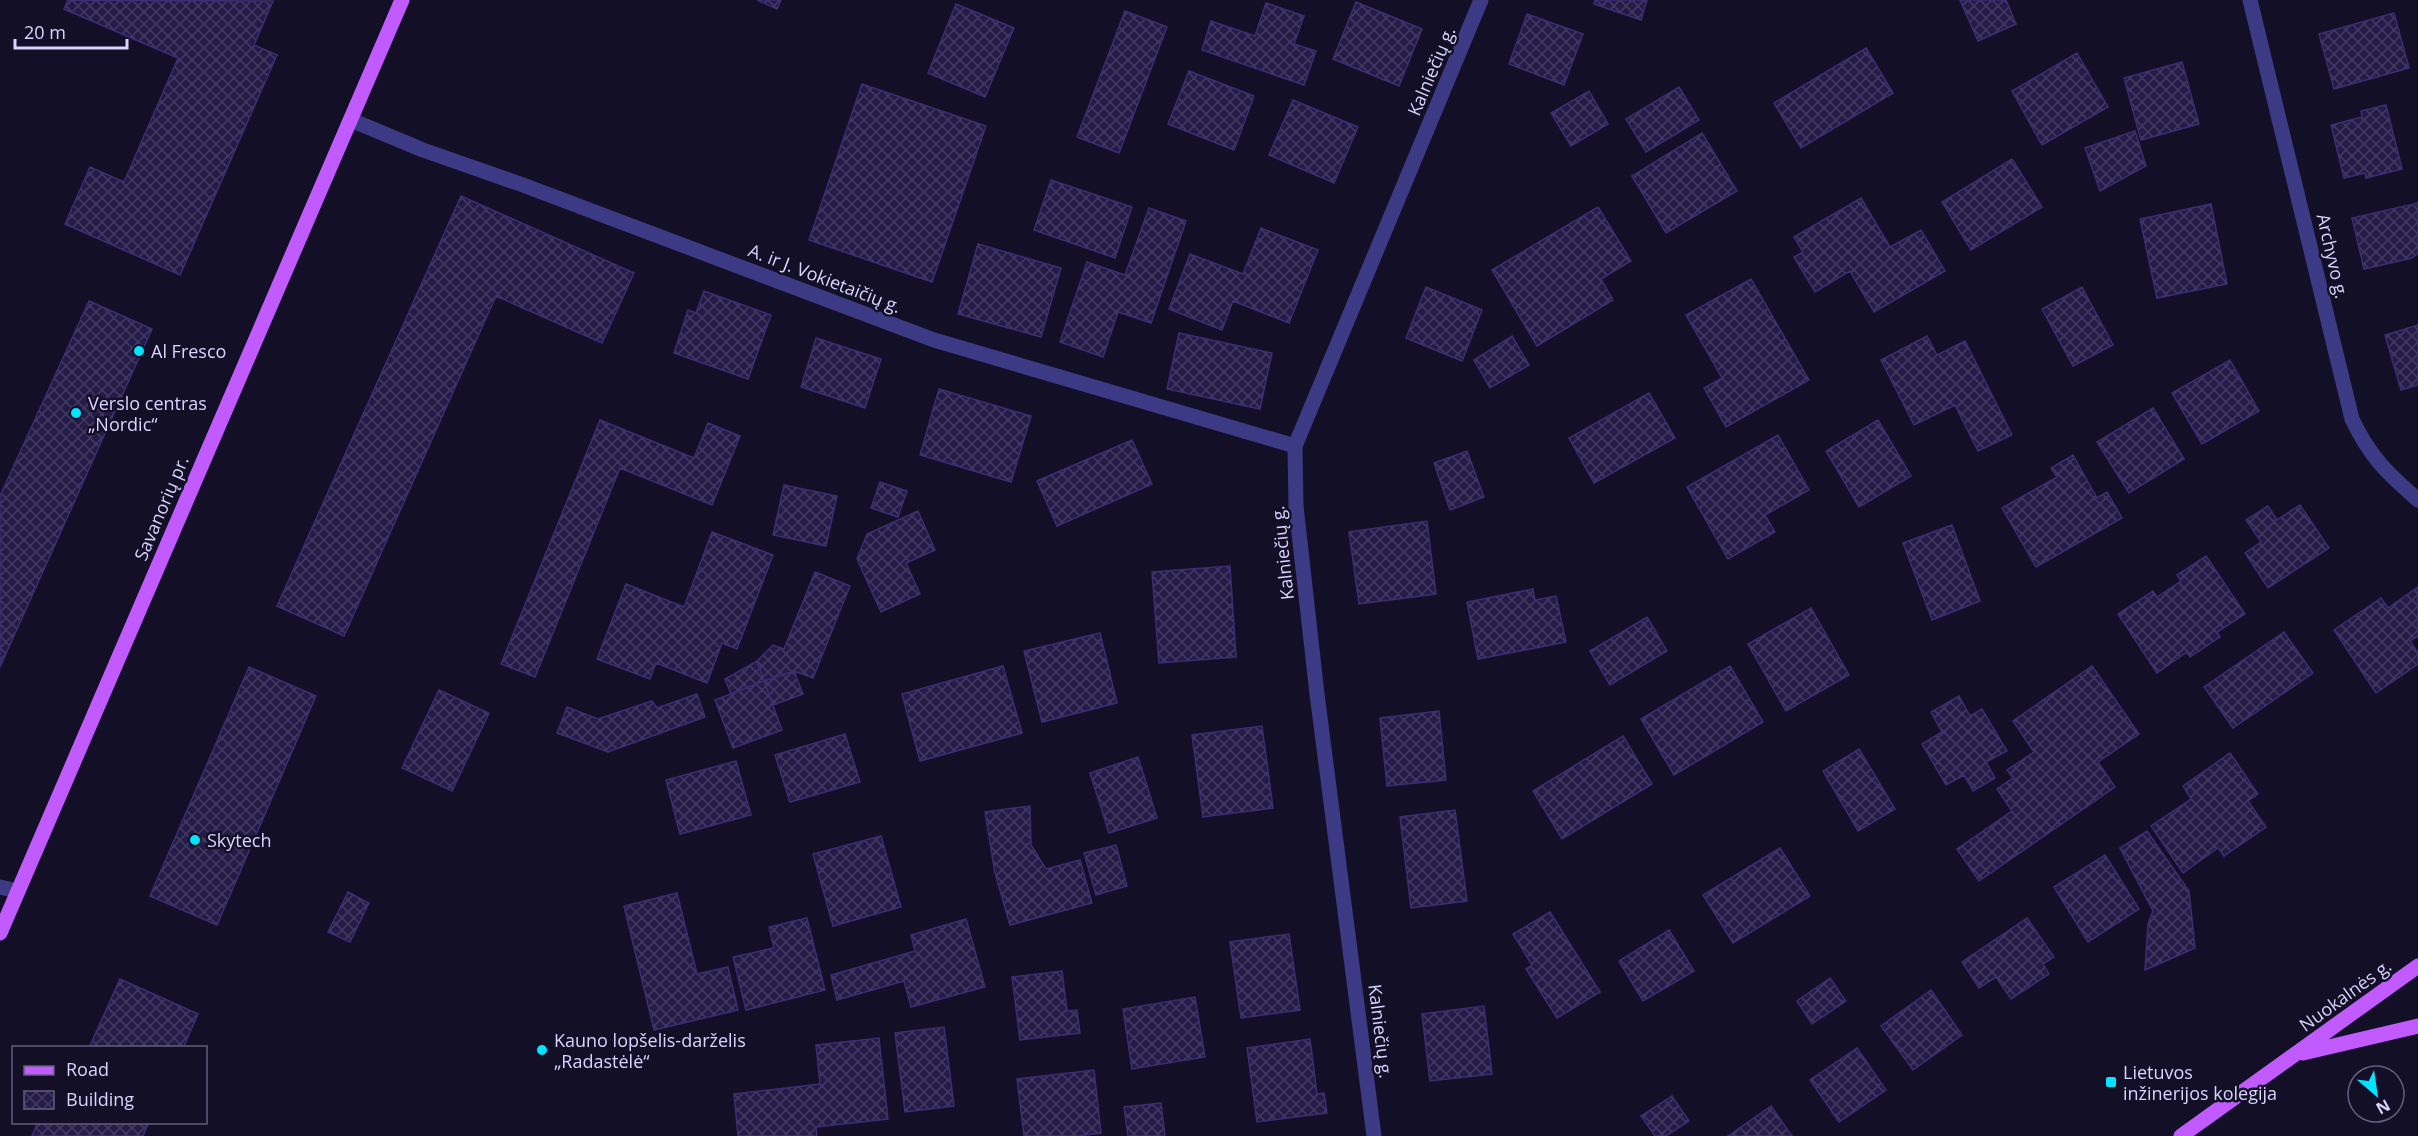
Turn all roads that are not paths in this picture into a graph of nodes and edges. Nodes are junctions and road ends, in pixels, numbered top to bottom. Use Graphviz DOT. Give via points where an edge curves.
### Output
graph roads {
  1 [pos="402,0"];
  2 [pos="1481,0"];
  3 [pos="2250,0"];
  4 [pos="351,120"];
  5 [pos="1295,446"];
  6 [pos="2418,500"];
  7 [pos="0,887"];
  8 [pos="18,891"];
  9 [pos="0,933"];
  10 [pos="2418,966"];
  11 [pos="2418,1026"];
  12 [pos="2294,1055"];
  13 [pos="1374,1136"];
  14 [pos="2181,1136"];
  1 -- 4 [label="main road, Savanorių pr."];
  2 -- 5 [label="street, Kalniečių g."];
  3 -- 6 [label="street, Archyvo g." via="2352,419 2365,447"];
  4 -- 5 [label="street, A. ir J. Vokietaičių g." via="934,340"];
  4 -- 8 [label="main road, Savanorių pr."];
  5 -- 13 [label="street, Kalniečių g." via="1296,506 1317,694"];
  7 -- 8 [label="street"];
  8 -- 9 [label="main road, Savanorių pr."];
  10 -- 12 [label="main road, Nuokalnės g."];
  11 -- 12 [label="main road"];
  12 -- 14 [label="main road, Nuokalnės g."];
}
